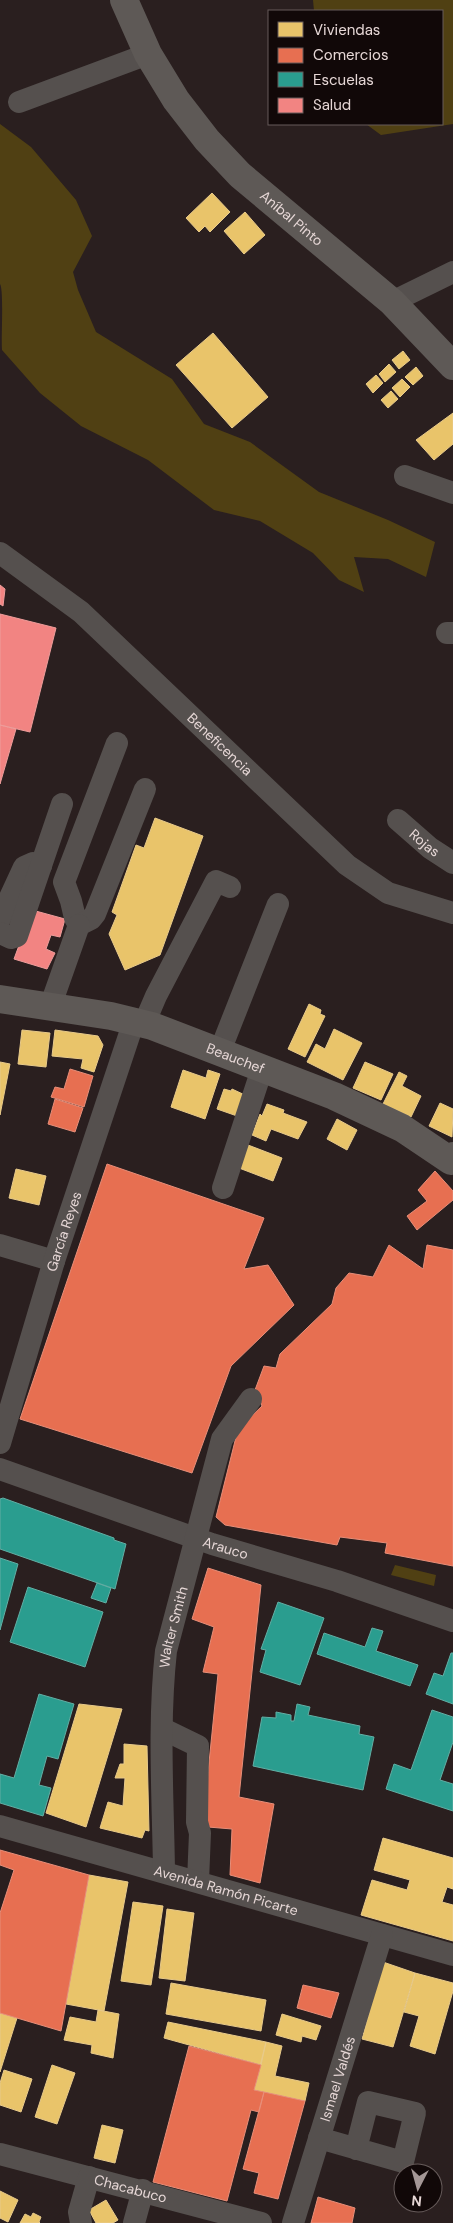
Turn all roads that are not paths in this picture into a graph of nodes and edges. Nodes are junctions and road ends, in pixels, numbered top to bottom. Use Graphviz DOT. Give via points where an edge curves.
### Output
graph roads {
  1 [pos="124,0"];
  2 [pos="148,54"];
  3 [pos="19,102"];
  4 [pos="453,272"];
  5 [pos="392,302"];
  6 [pos="453,366"];
  7 [pos="405,476"];
  8 [pos="453,493"];
  9 [pos="0,553"];
  10 [pos="118,743"];
  11 [pos="145,789"];
  12 [pos="62,804"];
  13 [pos="398,820"];
  14 [pos="453,863"];
  15 [pos="41,866"];
  16 [pos="230,887"];
  17 [pos="278,904"];
  18 [pos="453,913"];
  19 [pos="0,920"];
  20 [pos="79,925"];
  21 [pos="0,933"];
  22 [pos="0,999"];
  23 [pos="50,1007"];
  24 [pos="139,1022"];
  25 [pos="220,1052"];
  26 [pos="262,1069"];
  27 [pos="452,1160"];
  28 [pos="224,1188"];
  29 [pos="0,1245"];
  30 [pos="54,1261"];
  31 [pos="251,1399"];
  32 [pos="0,1444"];
  33 [pos="0,1469"];
  34 [pos="196,1538"];
  35 [pos="453,1621"];
  36 [pos="162,1729"];
  37 [pos="2,1831"];
  38 [pos="164,1871"];
  39 [pos="198,1881"];
  40 [pos="382,1935"];
  41 [pos="453,1955"];
  42 [pos="319,2138"];
  43 [pos="356,2149"];
  44 [pos="0,2154"];
  45 [pos="89,2177"];
  46 [pos="143,2190"];
  47 [pos="80,2223"];
  48 [pos="134,2223"];
  49 [pos="261,2223"];
  50 [pos="293,2223"];
  1 -- 2 [label="main road, Aníbal Pinto"];
  2 -- 3 [label="street"];
  2 -- 5 [label="main road, Aníbal Pinto" via="186,114 240,175"];
  4 -- 5 [label="street"];
  5 -- 6 [label="main road, Aníbal Pinto"];
  7 -- 8 [label="street"];
  9 -- 18 [label="street, Beneficencia" via="81,612 347,865 388,893"];
  10 -- 20 [label="street" via="64,882"];
  11 -- 20 [label="street" via="95,914"];
  12 -- 15 [label="street"];
  13 -- 14 [label="street, Rojas"];
  15 -- 19 [label="street" via="33,863 24,867"];
  15 -- 21 [label="street" via="17,936 11,938"];
  16 -- 24 [label="street, García Reyes" via="216,881"];
  17 -- 25 [label="street"];
  20 -- 23 [label="street"];
  22 -- 23 [label="main road, Beauchef"];
  23 -- 24 [label="main road, Beauchef"];
  24 -- 25 [label="main road, Beauchef"];
  24 -- 30 [label="street, García Reyes"];
  25 -- 26 [label="main road, Beauchef"];
  26 -- 27 [label="main road, Beauchef" via="334,1096 402,1128"];
  26 -- 28 [label="street"];
  29 -- 30 [label="street"];
  30 -- 32 [label="street, García Reyes"];
  31 -- 34 [label="street, Walter Smith" via="222,1438"];
  33 -- 34 [label="street, Arauco"];
  34 -- 35 [label="street, Arauco"];
  34 -- 36 [label="street, Walter Smith" via="166,1651"];
  36 -- 38 [label="street, Walter Smith"];
  36 -- 39 [label="street" via="198,1746"];
  37 -- 38 [label="street, Avenida Ramón Picarte"];
  38 -- 39 [label="street, Avenida Ramón Picarte"];
  39 -- 40 [label="street, Avenida Ramón Picarte"];
  40 -- 41 [label="street, Avenida Ramón Picarte"];
  40 -- 42 [label="street, Ismael Valdés"];
  42 -- 43 [label="street"];
  42 -- 50 [label="street, Ismael Valdés"];
  44 -- 45 [label="street, Chacabuco"];
  45 -- 46 [label="street, Chacabuco"];
  45 -- 47 [label="street" via="79,2212"];
  46 -- 48 [label="street"];
  46 -- 49 [label="street, Chacabuco"];
}
